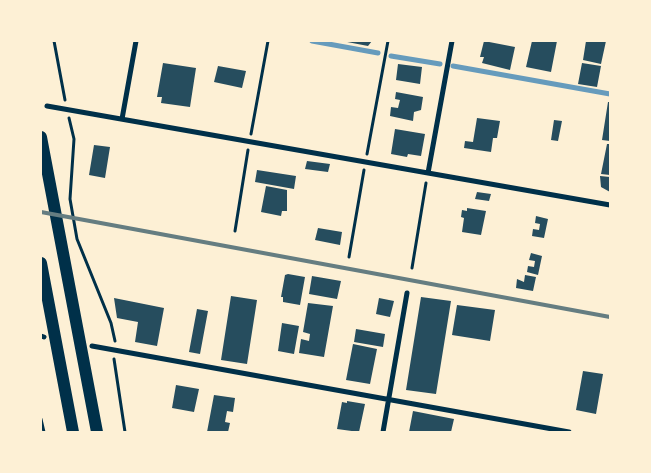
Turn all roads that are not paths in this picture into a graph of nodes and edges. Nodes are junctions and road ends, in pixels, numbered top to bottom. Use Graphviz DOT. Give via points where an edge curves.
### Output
graph roads {
  1 [pos="136,41"];
  2 [pos="452,41"];
  3 [pos="47,106"];
  4 [pos="122,119"];
  5 [pos="41,137"];
  6 [pos="428,173"];
  7 [pos="610,204"];
  8 [pos="41,263"];
  9 [pos="407,293"];
  10 [pos="92,346"];
  11 [pos="389,400"];
  12 [pos="73,432"];
  13 [pos="97,432"];
  14 [pos="383,432"];
  15 [pos="569,432"];
  1 -- 4 [label="street"];
  2 -- 6 [label="street"];
  3 -- 4 [label="street"];
  4 -- 6 [label="street"];
  5 -- 13 [label="highway"];
  6 -- 7 [label="street"];
  8 -- 12 [label="highway"];
  9 -- 11 [label="street"];
  10 -- 11 [label="street"];
  11 -- 14 [label="street"];
  11 -- 15 [label="street"];
}
